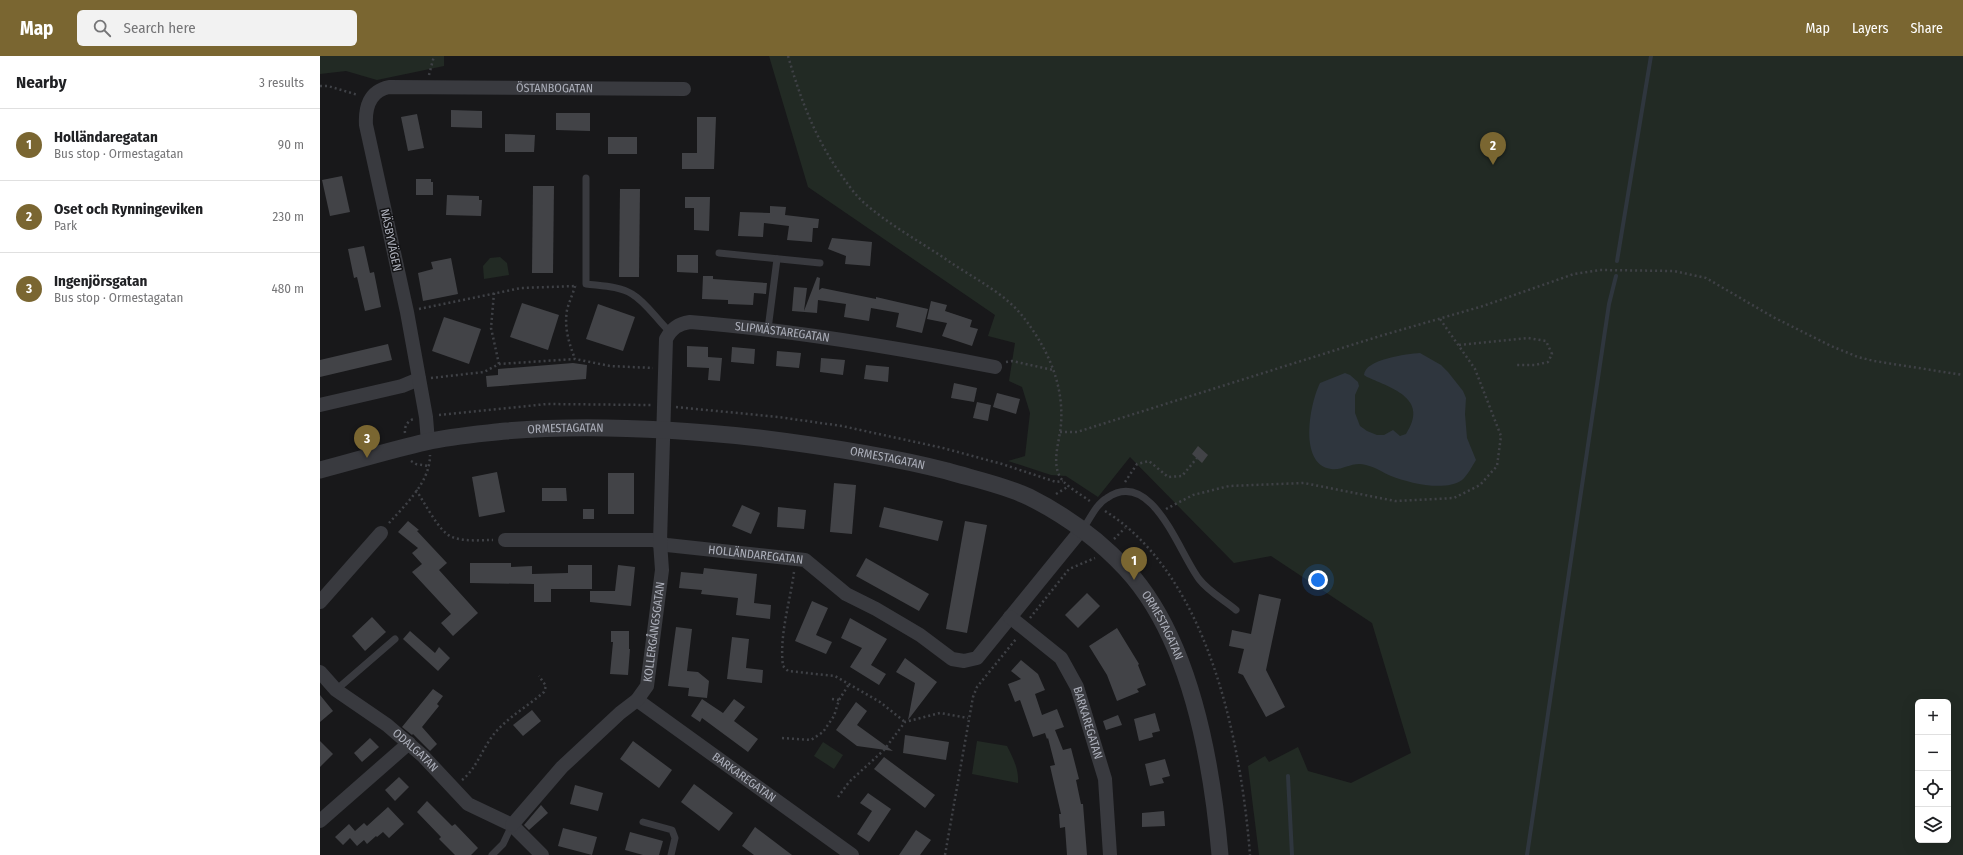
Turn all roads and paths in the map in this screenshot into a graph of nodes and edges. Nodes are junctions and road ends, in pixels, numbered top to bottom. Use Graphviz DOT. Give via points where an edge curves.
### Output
graph roads {
  1 [pos="434,56"];
  2 [pos="788,56"];
  3 [pos="320,86"];
  4 [pos="426,87"];
  5 [pos="684,89"];
  6 [pos="370,99"];
  7 [pos="586,178"];
  8 [pos="719,254"];
  9 [pos="777,259"];
  10 [pos="820,263"];
  11 [pos="586,284"];
  12 [pos="575,286"];
  13 [pos="494,293"];
  14 [pos="407,312"];
  15 [pos="1440,319"];
  16 [pos="768,329"];
  17 [pos="670,332"];
  18 [pos="1458,345"];
  19 [pos="575,359"];
  20 [pos="499,364"];
  21 [pos="1517,364"];
  22 [pos="995,367"];
  23 [pos="665,368"];
  24 [pos="1054,370"];
  25 [pos="1963,375"];
  26 [pos="419,379"];
  27 [pos="320,405"];
  28 [pos="663,430"];
  29 [pos="1060,432"];
  30 [pos="429,447"];
  31 [pos="1197,458"];
  32 [pos="320,470"];
  33 [pos="1063,481"];
  34 [pos="1069,486"];
  35 [pos="416,490"];
  36 [pos="1117,493"];
  37 [pos="1054,495"];
  38 [pos="1159,513"];
  39 [pos="1125,528"];
  40 [pos="1082,530"];
  41 [pos="381,533"];
  42 [pos="505,540"];
  43 [pos="660,542"];
  44 [pos="1104,549"];
  45 [pos="795,559"];
  46 [pos="320,602"];
  47 [pos="1236,610"];
  48 [pos="1010,617"];
  49 [pos="1024,628"];
  50 [pos="395,639"];
  51 [pos="320,672"];
  52 [pos="539,676"];
  53 [pos="849,684"];
  54 [pos="336,690"];
  55 [pos="832,699"];
  56 [pos="637,700"];
  57 [pos="839,700"];
  58 [pos="968,718"];
  59 [pos="905,722"];
  60 [pos="782,738"];
  61 [pos="409,743"];
  62 [pos="452,787"];
  63 [pos="838,797"];
  64 [pos="320,821"];
  65 [pos="643,822"];
  66 [pos="512,825"];
  67 [pos="492,855"];
  68 [pos="542,855"];
  69 [pos="671,855"];
  70 [pos="852,855"];
  71 [pos="945,855"];
  72 [pos="1110,855"];
  73 [pos="1220,855"];
  1 -- 4 [label="path"];
  2 -- 24 [label="path" via="808,118 823,147 849,186 875,211 1014,307 1033,330"];
  3 -- 6 [label="path" via="328,86"];
  4 -- 5 [label="street, ÖSTANBOGATAN"];
  4 -- 6 [label="street" via="382,88"];
  6 -- 14 [label="street, NÄSBYVÄGEN" via="366,107 366,125"];
  7 -- 11 [label="lane"];
  8 -- 9 [label="lane"];
  9 -- 10 [label="lane"];
  9 -- 16 [label="lane"];
  11 -- 12 [label="path"];
  11 -- 17 [label="lane" via="616,288 631,294"];
  12 -- 13 [label="path" via="530,286"];
  12 -- 19 [label="path" via="565,324"];
  13 -- 14 [label="path"];
  13 -- 20 [label="path" via="491,328"];
  14 -- 26 [label="street, NÄSBYVÄGEN"];
  15 -- 18 [label="path"];
  15 -- 25 [label="path" via="1581,273 1600,270 1686,273 1706,278 1773,317 1831,346 1858,356 1874,361"];
  15 -- 29 [label="path" via="1076,432"];
  16 -- 17 [label="street, SLIPMÄSTAREGATAN" via="690,322 680,324"];
  16 -- 22 [label="street, SLIPMÄSTAREGATAN" via="851,340"];
  17 -- 23 [label="street" via="666,339"];
  18 -- 21 [label="path" via="1528,338 1546,341 1552,354 1548,362 1535,365"];
  18 -- 38 [label="path" via="1476,369 1501,436 1497,466 1480,485 1454,498 1395,501 1304,483 1229,486 1193,495"];
  19 -- 20 [label="path"];
  19 -- 23 [label="path" via="610,366"];
  20 -- 26 [label="path" via="484,372"];
  22 -- 24 [label="path" via="1012,361"];
  23 -- 28 [label="street"];
  24 -- 29 [label="path" via="1062,409"];
  26 -- 27 [label="street" via="402,386"];
  26 -- 30 [label="street, NÄSBYVÄGEN"];
  28 -- 30 [label="street, ORMESTAGATAN" via="614,427 553,428 504,432"];
  28 -- 40 [label="street, ORMESTAGATAN" via="809,444 914,462 987,482 1026,496"];
  28 -- 43 [label="street, KOLLERGÅNGSGATAN"];
  29 -- 33 [label="path" via="1056,461 1057,470"];
  30 -- 32 [label="street, ORMESTAGATAN"];
  30 -- 35 [label="path" via="428,471"];
  31 -- 36 [label="path" via="1182,476 1168,477 1149,461 1138,464"];
  34 -- 37 [label="path"];
  35 -- 41 [label="path"];
  35 -- 42 [label="path" via="442,530 451,537 468,540"];
  36 -- 38 [label="lane" via="1136,493 1146,498"];
  36 -- 40 [label="lane" via="1106,498"];
  38 -- 47 [label="lane" via="1199,579"];
  39 -- 44 [label="path"];
  40 -- 44 [label="street, ORMESTAGATAN"];
  40 -- 48 [label="street, HOLLÄNDAREGATAN"];
  41 -- 46 [label="street"];
  42 -- 43 [label="street, HOLLÄNDAREGATAN"];
  43 -- 45 [label="street, HOLLÄNDAREGATAN" via="667,545"];
  43 -- 56 [label="street, KOLLERGÅNGSGATAN" via="662,570 647,686"];
  44 -- 49 [label="path" via="1094,559 1069,569"];
  44 -- 73 [label="street, ORMESTAGATAN" via="1127,570 1149,600 1167,629 1184,670 1210,773"];
  45 -- 48 [label="street, HOLLÄNDAREGATAN" via="805,560 846,594 920,635 952,659 964,662 977,658"];
  45 -- 53 [label="path" via="791,600 786,617 783,666 788,671 835,676"];
  48 -- 49 [label="street, BARKAREGATAN"];
  49 -- 58 [label="path" via="977,687"];
  49 -- 72 [label="street, BARKAREGATAN" via="1061,658 1077,687 1105,778"];
  50 -- 54 [label="lane"];
  51 -- 54 [label="street, ODALGATAN"];
  52 -- 62 [label="path" via="546,686 544,692 507,720 493,735 473,769"];
  53 -- 57 [label="path"];
  53 -- 59 [label="path" via="880,702"];
  54 -- 61 [label="street, ODALGATAN"];
  55 -- 57 [label="path"];
  56 -- 66 [label="street, KOLLERGÅNGSGATAN" via="562,767"];
  56 -- 70 [label="street, BARKAREGATAN"];
  57 -- 60 [label="path" via="834,716 823,732 811,740"];
  58 -- 59 [label="path" via="940,713"];
  58 -- 71 [label="path"];
  59 -- 63 [label="path" via="884,750 849,782"];
  61 -- 62 [label="street, ODALGATAN"];
  61 -- 64 [label="street"];
  62 -- 66 [label="street, ODALGATAN" via="468,804"];
  65 -- 69 [label="lane" via="672,830 675,838"];
  66 -- 67 [label="lane" via="503,844"];
  66 -- 68 [label="street, ODALGATAN"];
}
